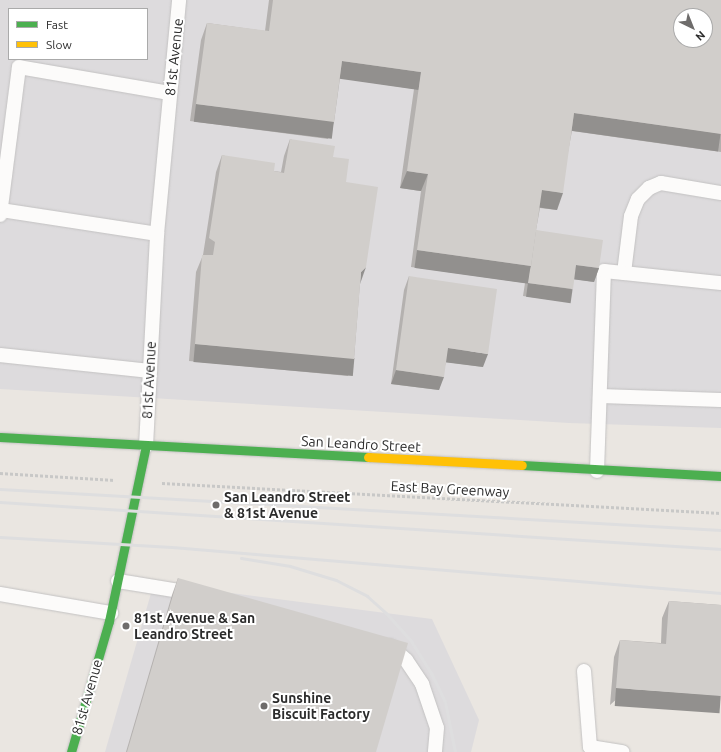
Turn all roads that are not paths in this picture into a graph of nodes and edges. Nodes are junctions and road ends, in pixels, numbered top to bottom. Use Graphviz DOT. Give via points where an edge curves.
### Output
graph roads {
  1 [pos="179,0"];
  2 [pos="170,93"];
  3 [pos="721,193"];
  4 [pos="0,213"];
  5 [pos="157,234"];
  6 [pos="624,273"];
  7 [pos="721,283"];
  8 [pos="0,355"];
  9 [pos="150,371"];
  10 [pos="600,396"];
  11 [pos="721,400"];
  12 [pos="0,437"];
  13 [pos="146,446"];
  14 [pos="597,471"];
  15 [pos="721,476"];
  16 [pos="118,581"];
  17 [pos="0,594"];
  18 [pos="205,596"];
  19 [pos="111,613"];
  20 [pos="375,639"];
  21 [pos="584,671"];
  22 [pos="71,752"];
  23 [pos="435,752"];
  24 [pos="623,752"];
  1 -- 2 [label="lane, 81st Avenue"];
  2 -- 4 [label="lane" via="19,67"];
  2 -- 5 [label="lane, 81st Avenue"];
  3 -- 6 [label="lane" via="661,182 649,188 638,199 631,216"];
  4 -- 5 [label="lane"];
  5 -- 9 [label="lane, 81st Avenue"];
  6 -- 7 [label="lane"];
  6 -- 10 [label="lane" via="604,271"];
  8 -- 9 [label="lane"];
  9 -- 13 [label="lane, 81st Avenue"];
  10 -- 11 [label="lane"];
  10 -- 14 [label="lane"];
  12 -- 13 [label="main road, San Leandro Street"];
  13 -- 14 [label="main road, San Leandro Street"];
  13 -- 16 [label="main road, 81st Avenue"];
  14 -- 15 [label="main road, San Leandro Street"];
  16 -- 18 [label="lane"];
  16 -- 19 [label="main road, 81st Avenue"];
  17 -- 19 [label="lane"];
  19 -- 22 [label="main road, 81st Avenue"];
  20 -- 23 [label="lane" via="390,646 406,660 422,684 437,728"];
  21 -- 24 [label="lane" via="590,747"];
}
